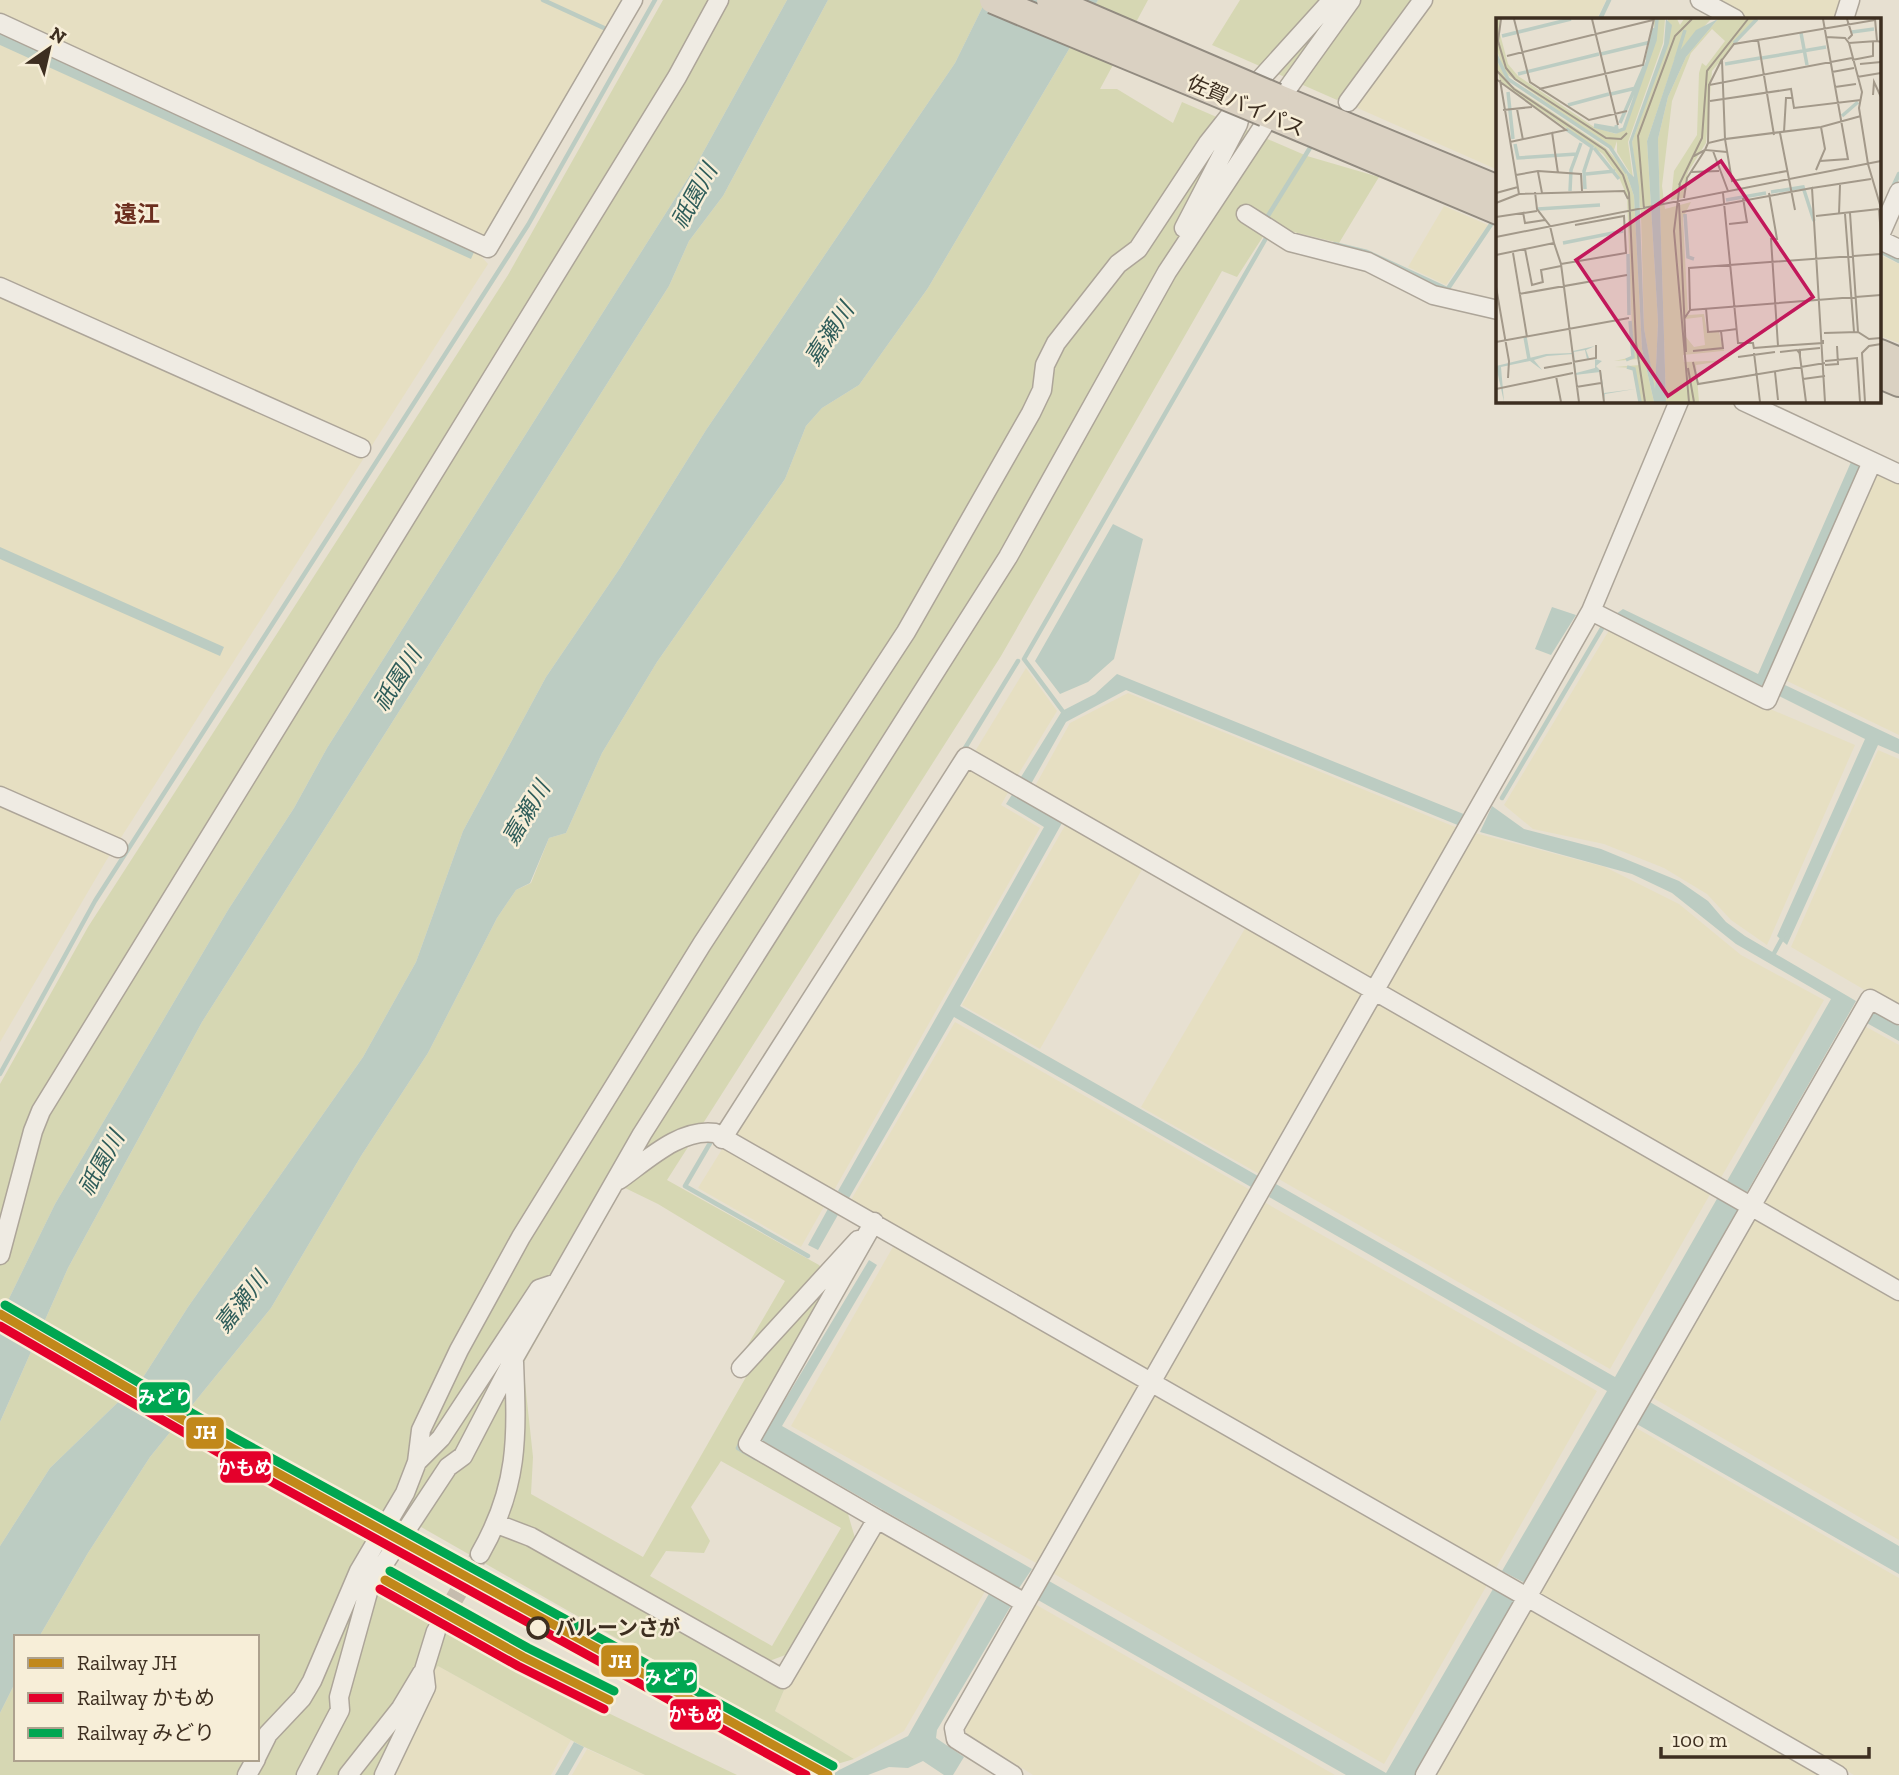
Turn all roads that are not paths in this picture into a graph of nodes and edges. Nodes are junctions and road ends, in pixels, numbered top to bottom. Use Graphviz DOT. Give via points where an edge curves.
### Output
graph roads {
  1 [pos="633,0"];
  2 [pos="719,0"];
  3 [pos="993,0"];
  4 [pos="1049,0"];
  5 [pos="1332,0"];
  6 [pos="1351,0"];
  7 [pos="1423,0"];
  8 [pos="1700,0"];
  9 [pos="1850,0"];
  10 [pos="1733,18"];
  11 [pos="1844,18"];
  12 [pos="0,23"];
  13 [pos="1348,102"];
  14 [pos="1272,106"];
  15 [pos="1496,188"];
  16 [pos="1899,192"];
  17 [pos="1496,210"];
  18 [pos="1246,214"];
  19 [pos="1882,232"];
  20 [pos="1882,238"];
  21 [pos="1899,250"];
  22 [pos="1167,271"];
  23 [pos="0,287"];
  24 [pos="1496,310"];
  25 [pos="1882,355"];
  26 [pos="1899,361"];
  27 [pos="1882,376"];
  28 [pos="1899,383"];
  29 [pos="1679,402"];
  30 [pos="1745,402"];
  31 [pos="361,447"];
  32 [pos="1866,459"];
  33 [pos="1899,474"];
  34 [pos="1591,611"];
  35 [pos="0,796"];
  36 [pos="118,848"];
  37 [pos="1375,992"];
  38 [pos="1899,1015"];
  39 [pos="722,1139"];
  40 [pos="613,1184"];
  41 [pos="1739,1199"];
  42 [pos="874,1222"];
  43 [pos="0,1255"];
  44 [pos="557,1283"];
  45 [pos="1899,1291"];
  46 [pos="514,1359"];
  47 [pos="741,1368"];
  48 [pos="1152,1383"];
  49 [pos="417,1462"];
  50 [pos="877,1519"];
  51 [pos="497,1524"];
  52 [pos="480,1554"];
  53 [pos="1021,1590"];
  54 [pos="1527,1596"];
  55 [pos="436,1631"];
  56 [pos="424,1670"];
  57 [pos="259,1752"];
  58 [pos="306,1775"];
  59 [pos="348,1775"];
  60 [pos="384,1775"];
  61 [pos="1013,1775"];
  62 [pos="1425,1775"];
  63 [pos="1838,1775"];
  1 -- 12 [label="street" via="488,248"];
  2 -- 43 [label="street" via="41,1111"];
  3 -- 14 [label="highway, 佐賀バイパス, bridge"];
  4 -- 14 [label="highway, 佐賀バイパス, bridge"];
  5 -- 14 [label="street"];
  6 -- 14 [label="street"];
  7 -- 13 [label="street"];
  8 -- 10 [label="street"];
  9 -- 11 [label="street"];
  14 -- 15 [label="highway, 佐賀バイパス"];
  14 -- 17 [label="highway, 佐賀バイパス"];
  14 -- 22 [label="street"];
  14 -- 22 [label="street" via="1238,124 1174,248"];
  14 -- 49 [label="street" via="1208,143 1138,249 1118,264 1055,343 1031,414 906,632 702,944 521,1237 421,1430"];
  16 -- 19 [label="street"];
  18 -- 24 [label="street" via="1290,242 1368,262 1433,295"];
  20 -- 21 [label="street"];
  22 -- 40 [label="street" via="1008,557"];
  23 -- 31 [label="street"];
  25 -- 26 [label="highway"];
  27 -- 28 [label="highway"];
  29 -- 34 [label="street"];
  30 -- 32 [label="street"];
  32 -- 33 [label="street"];
  32 -- 34 [label="street" via="1767,699"];
  34 -- 37 [label="street"];
  35 -- 36 [label="street"];
  37 -- 39 [label="street" via="966,757"];
  37 -- 41 [label="street"];
  37 -- 48 [label="street"];
  38 -- 41 [label="street" via="1870,999"];
  39 -- 40 [label="street" via="704,1131 682,1137"];
  39 -- 42 [label="street"];
  40 -- 44 [label="street"];
  41 -- 45 [label="street"];
  41 -- 54 [label="street"];
  42 -- 47 [label="street"];
  42 -- 48 [label="street"];
  42 -- 50 [label="street" via="748,1444"];
  44 -- 46 [label="street"];
  44 -- 49 [label="street" via="539,1289 441,1438"];
  46 -- 51 [label="street" via="517,1427 510,1486"];
  46 -- 58 [label="street" via="463,1456 448,1467 370,1586 339,1698 340,1710"];
  48 -- 53 [label="street"];
  48 -- 54 [label="street"];
  49 -- 57 [label="street" via="405,1493 359,1571 312,1681 268,1734"];
  50 -- 51 [label="street" via="783,1679 531,1537"];
  50 -- 53 [label="street"];
  51 -- 52 [label="street"];
  53 -- 61 [label="street" via="954,1728 956,1739"];
  54 -- 62 [label="street"];
  54 -- 63 [label="street"];
  55 -- 56 [label="street"];
  56 -- 59 [label="street" via="401,1708"];
  56 -- 60 [label="street" via="426,1688"];
}
